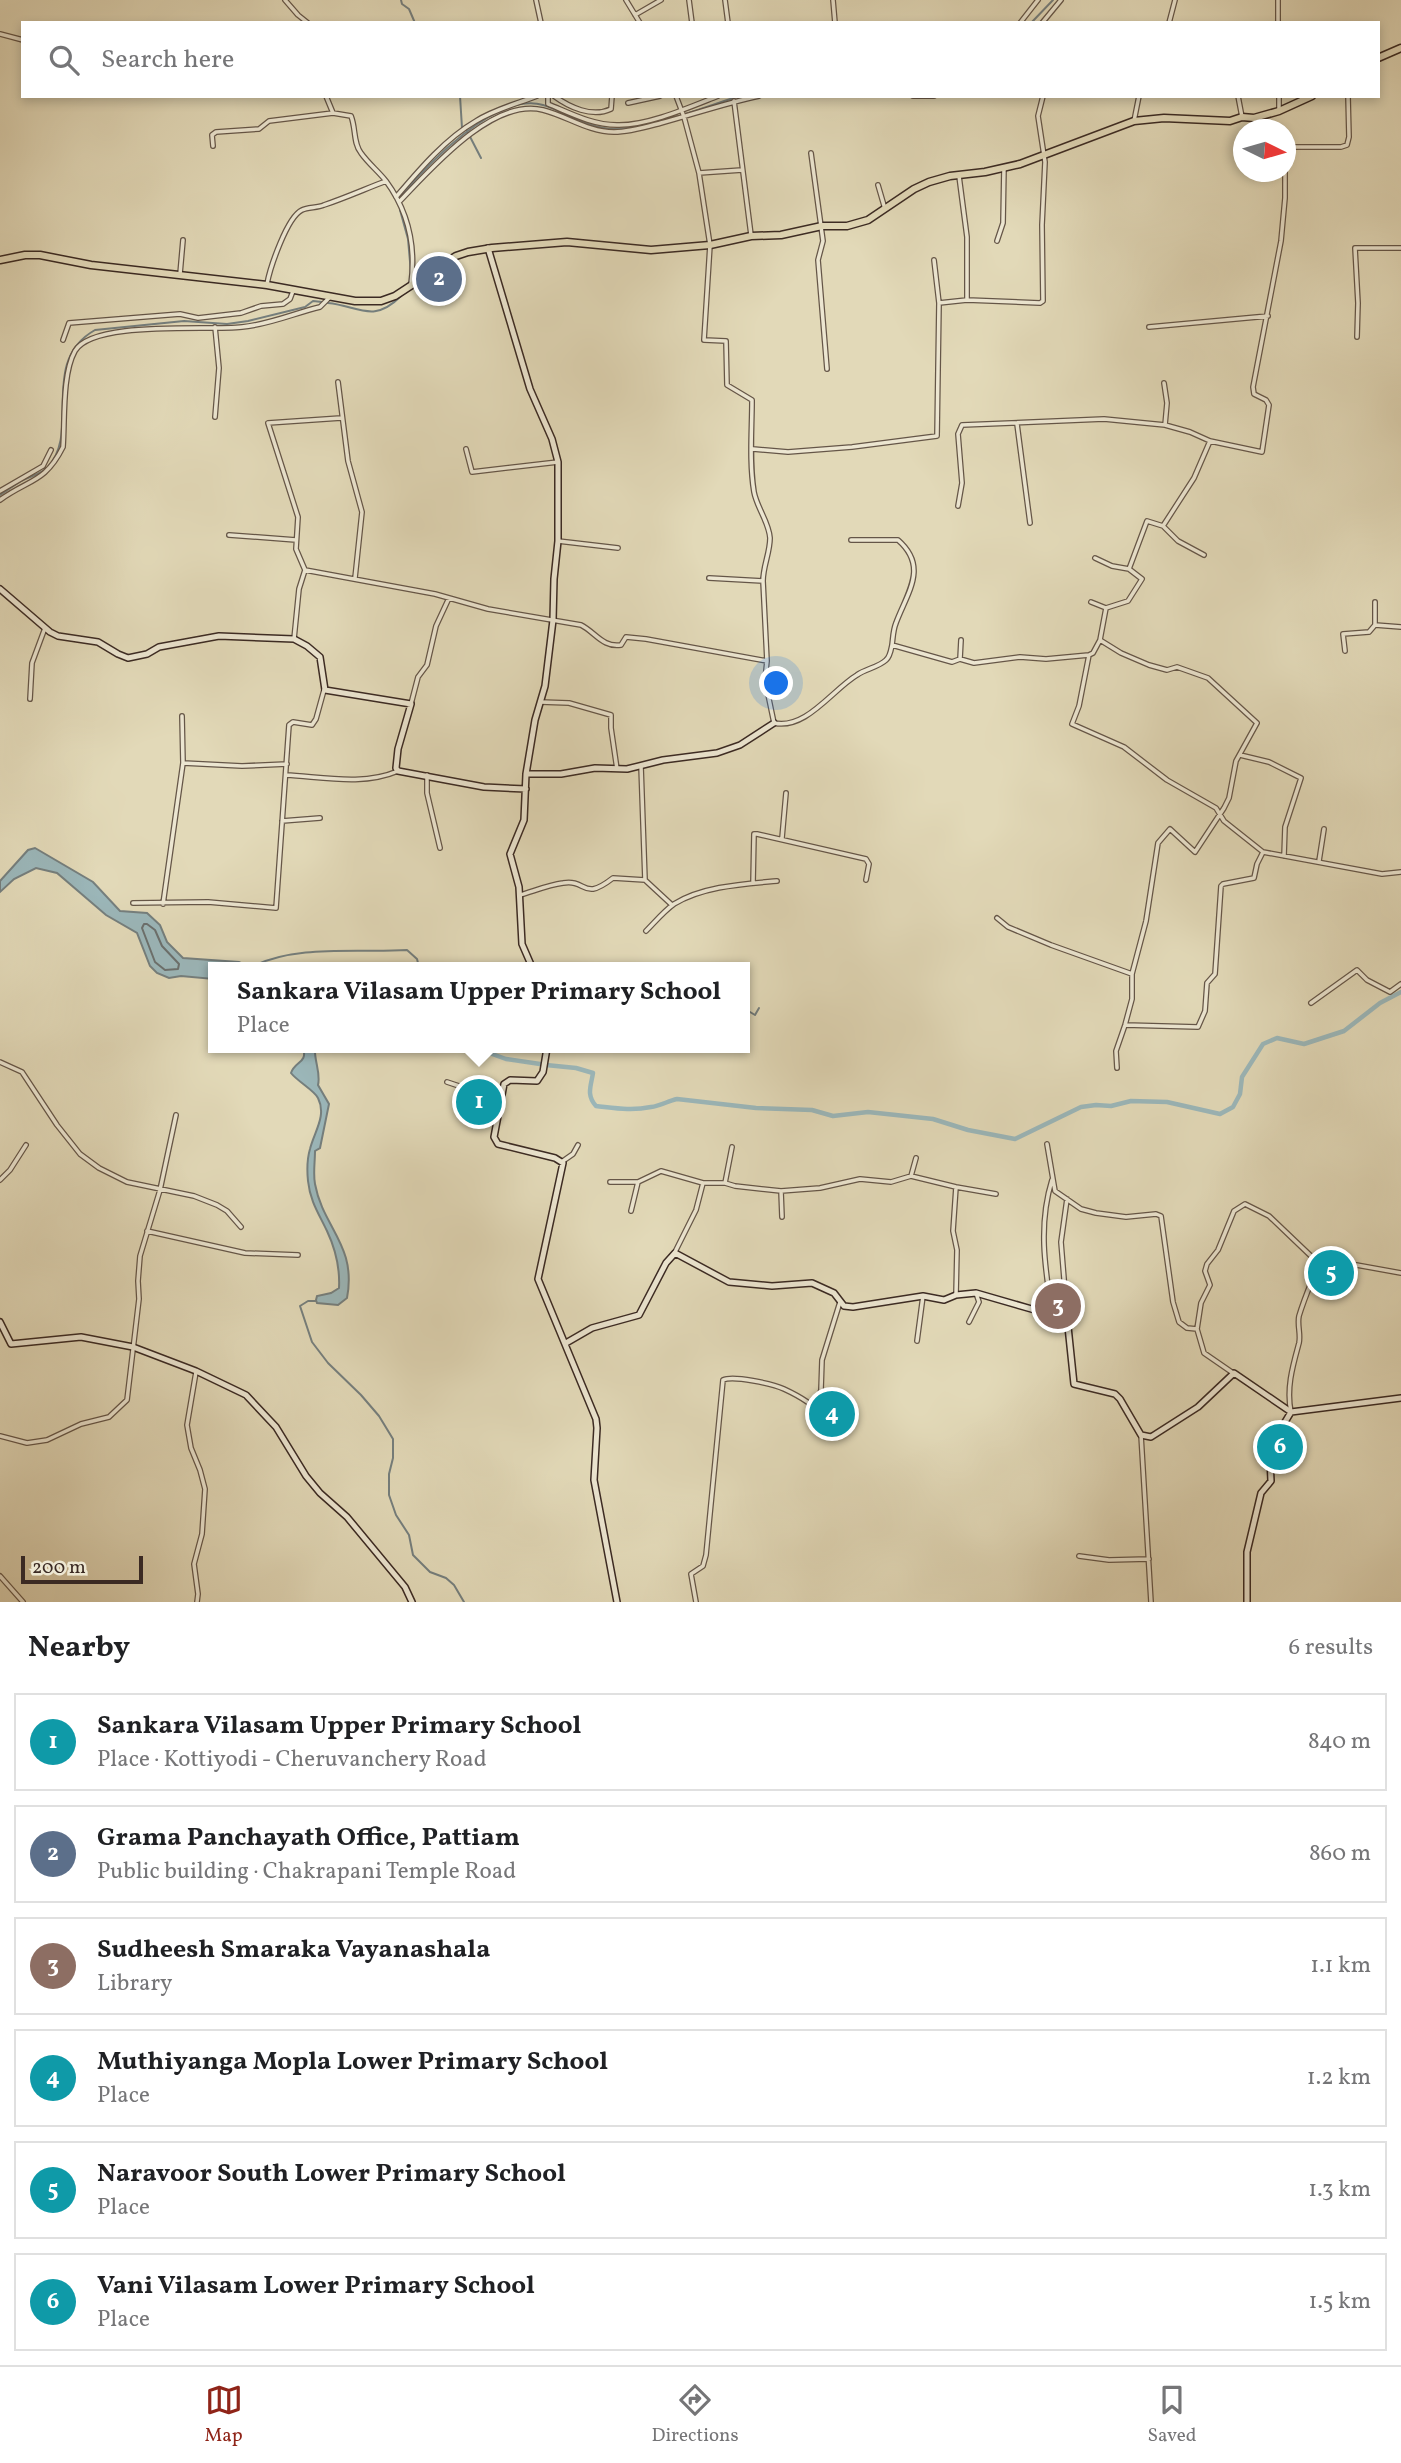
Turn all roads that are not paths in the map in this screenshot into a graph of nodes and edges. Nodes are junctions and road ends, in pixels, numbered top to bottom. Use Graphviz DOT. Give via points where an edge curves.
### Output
graph roads {
  1 [pos="285,0"];
  2 [pos="536,0"];
  3 [pos="626,0"];
  4 [pos="661,0"];
  5 [pos="689,0"];
  6 [pos="724,0"];
  7 [pos="833,0"];
  8 [pos="1038,0"];
  9 [pos="1061,0"];
  10 [pos="1175,0"];
  11 [pos="1278,0"];
  12 [pos="635,15"];
  13 [pos="306,21"];
  14 [pos="541,21"];
  15 [pos="639,21"];
  16 [pos="692,21"];
  17 [pos="728,21"];
  18 [pos="835,21"];
  19 [pos="1022,21"];
  20 [pos="1044,21"];
  21 [pos="1170,21"];
  22 [pos="1278,21"];
  23 [pos="0,34"];
  24 [pos="21,39"];
  25 [pos="1401,48"];
  26 [pos="1380,57"];
  27 [pos="327,98"];
  28 [pos="531,98"];
  29 [pos="548,98"];
  30 [pos="557,98"];
  31 [pos="611,98"];
  32 [pos="651,98"];
  33 [pos="677,98"];
  34 [pos="713,98"];
  35 [pos="749,98"];
  36 [pos="1042,98"];
  37 [pos="1139,98"];
  38 [pos="1238,98"];
  39 [pos="1279,98"];
  40 [pos="1308,98"];
  41 [pos="1348,98"];
  42 [pos="734,101"];
  43 [pos="628,103"];
  44 [pos="681,111"];
  45 [pos="1279,111"];
  46 [pos="333,113"];
  47 [pos="684,117"];
  48 [pos="1242,117"];
  49 [pos="1134,121"];
  50 [pos="213,146"];
  51 [pos="1296,147"];
  52 [pos="811,153"];
  53 [pos="1043,156"];
  54 [pos="1004,167"];
  55 [pos="742,170"];
  56 [pos="699,173"];
  57 [pos="959,175"];
  58 [pos="386,181"];
  59 [pos="1285,182"];
  60 [pos="878,185"];
  61 [pos="396,197"];
  62 [pos="400,201"];
  63 [pos="885,209"];
  64 [pos="822,227"];
  65 [pos="751,236"];
  66 [pos="183,240"];
  67 [pos="997,241"];
  68 [pos="710,245"];
  69 [pos="488,248"];
  70 [pos="1401,248"];
  71 [pos="0,260"];
  72 [pos="934,260"];
  73 [pos="180,276"];
  74 [pos="411,284"];
  75 [pos="267,285"];
  76 [pos="294,289"];
  77 [pos="330,296"];
  78 [pos="967,300"];
  79 [pos="939,303"];
  80 [pos="1268,316"];
  81 [pos="215,327"];
  82 [pos="1149,327"];
  83 [pos="1357,337"];
  84 [pos="63,340"];
  85 [pos="827,369"];
  86 [pos="338,382"];
  87 [pos="1164,383"];
  88 [pos="215,417"];
  89 [pos="341,418"];
  90 [pos="1017,424"];
  91 [pos="1165,425"];
  92 [pos="1210,442"];
  93 [pos="466,449"];
  94 [pos="753,449"];
  95 [pos="51,450"];
  96 [pos="558,462"];
  97 [pos="0,491"];
  98 [pos="0,500"];
  99 [pos="958,506"];
  100 [pos="1030,523"];
  101 [pos="1163,526"];
  102 [pos="229,535"];
  103 [pos="296,540"];
  104 [pos="851,540"];
  105 [pos="558,541"];
  106 [pos="618,548"];
  107 [pos="1204,555"];
  108 [pos="1095,558"];
  109 [pos="1129,569"];
  110 [pos="305,570"];
  111 [pos="355,578"];
  112 [pos="709,578"];
  113 [pos="763,580"];
  114 [pos="0,589"];
  115 [pos="449,598"];
  116 [pos="1091,602"];
  117 [pos="1375,602"];
  118 [pos="1106,608"];
  119 [pos="553,620"];
  120 [pos="1375,625"];
  121 [pos="1401,627"];
  122 [pos="45,628"];
  123 [pos="294,639"];
  124 [pos="961,640"];
  125 [pos="1100,640"];
  126 [pos="892,645"];
  127 [pos="1345,651"];
  128 [pos="1088,655"];
  129 [pos="960,659"];
  130 [pos="767,661"];
  131 [pos="324,690"];
  132 [pos="30,699"];
  133 [pos="540,702"];
  134 [pos="411,704"];
  135 [pos="182,716"];
  136 [pos="774,723"];
  137 [pos="1240,755"];
  138 [pos="183,763"];
  139 [pos="287,764"];
  140 [pos="641,766"];
  141 [pos="617,769"];
  142 [pos="398,771"];
  143 [pos="526,774"];
  144 [pos="286,775"];
  145 [pos="427,775"];
  146 [pos="526,789"];
  147 [pos="786,793"];
  148 [pos="1220,815"];
  149 [pos="320,818"];
  150 [pos="282,821"];
  151 [pos="1324,829"];
  152 [pos="782,838"];
  153 [pos="440,848"];
  154 [pos="1263,852"];
  155 [pos="1284,856"];
  156 [pos="1319,861"];
  157 [pos="1401,872"];
  158 [pos="645,880"];
  159 [pos="866,880"];
  160 [pos="777,881"];
  161 [pos="752,883"];
  162 [pos="519,895"];
  163 [pos="133,902"];
  164 [pos="163,904"];
  165 [pos="671,905"];
  166 [pos="996,918"];
  167 [pos="646,931"];
  168 [pos="530,962"];
  169 [pos="1132,974"];
  170 [pos="1401,984"];
  171 [pos="1311,1003"];
  172 [pos="1125,1025"];
  173 [pos="546,1053"];
  174 [pos="0,1062"];
  175 [pos="1117,1068"];
  176 [pos="447,1082"];
  177 [pos="502,1091"];
  178 [pos="176,1115"];
  179 [pos="1047,1144"];
  180 [pos="26,1145"];
  181 [pos="578,1145"];
  182 [pos="732,1147"];
  183 [pos="916,1158"];
  184 [pos="563,1161"];
  185 [pos="911,1176"];
  186 [pos="1052,1177"];
  187 [pos="0,1180"];
  188 [pos="610,1182"];
  189 [pos="638,1182"];
  190 [pos="703,1183"];
  191 [pos="725,1183"];
  192 [pos="956,1187"];
  193 [pos="160,1190"];
  194 [pos="781,1191"];
  195 [pos="996,1194"];
  196 [pos="1067,1199"];
  197 [pos="631,1211"];
  198 [pos="782,1217"];
  199 [pos="241,1227"];
  200 [pos="147,1231"];
  201 [pos="675,1253"];
  202 [pos="298,1255"];
  203 [pos="1320,1260"];
  204 [pos="1401,1273"];
  205 [pos="976,1293"];
  206 [pos="956,1295"];
  207 [pos="923,1296"];
  208 [pos="840,1302"];
  209 [pos="1052,1313"];
  210 [pos="1067,1317"];
  211 [pos="969,1322"];
  212 [pos="0,1323"];
  213 [pos="1197,1329"];
  214 [pos="917,1341"];
  215 [pos="566,1343"];
  216 [pos="133,1348"];
  217 [pos="196,1371"];
  218 [pos="1234,1373"];
  219 [pos="1401,1398"];
  220 [pos="815,1407"];
  221 [pos="1290,1412"];
  222 [pos="822,1415"];
  223 [pos="1141,1435"];
  224 [pos="0,1436"];
  225 [pos="1079,1556"];
  226 [pos="1149,1559"];
  227 [pos="0,1576"];
  228 [pos="23,1602"];
  229 [pos="197,1602"];
  230 [pos="412,1602"];
  231 [pos="617,1602"];
  232 [pos="696,1602"];
  233 [pos="1151,1602"];
  234 [pos="1247,1602"];
  1 -- 13 [label="street"];
  2 -- 14 [label="street"];
  3 -- 12 [label="street"];
  4 -- 12 [label="street"];
  5 -- 16 [label="street"];
  6 -- 17 [label="street"];
  7 -- 18 [label="street"];
  8 -- 19 [label="street"];
  9 -- 20 [label="street"];
  10 -- 21 [label="street"];
  11 -- 22 [label="street"];
  12 -- 15 [label="street"];
  23 -- 24 [label="street"];
  25 -- 26 [label="main road"];
  27 -- 46 [label="street"];
  28 -- 61 [label="street" via="474,121"];
  29 -- 44 [label="street" via="548,104 582,119 616,125"];
  30 -- 31 [label="street" via="570,107 603,112 611,109"];
  32 -- 43 [label="street"];
  33 -- 44 [label="street"];
  34 -- 44 [label="street"];
  35 -- 42 [label="street"];
  36 -- 53 [label="street" via="1038,116"];
  37 -- 49 [label="street"];
  38 -- 48 [label="street"];
  39 -- 45 [label="street"];
  40 -- 45 [label="main road"];
  41 -- 51 [label="street" via="1347,145"];
  42 -- 47 [label="street"];
  42 -- 55 [label="street"];
  44 -- 47 [label="street"];
  45 -- 48 [label="main road"];
  46 -- 50 [label="street" via="270,121 259,129 216,132"];
  46 -- 58 [label="street" via="351,116 359,151"];
  47 -- 56 [label="street"];
  47 -- 62 [label="street" via="615,132 596,130 541,109 505,113 437,163"];
  48 -- 49 [label="main road" via="1230,121"];
  49 -- 53 [label="main road"];
  52 -- 64 [label="street"];
  53 -- 54 [label="main road"];
  53 -- 78 [label="street" via="1043,301"];
  54 -- 57 [label="main road"];
  54 -- 67 [label="street" via="1003,223"];
  55 -- 56 [label="street"];
  55 -- 65 [label="street"];
  56 -- 68 [label="street"];
  57 -- 63 [label="main road" via="914,189"];
  57 -- 78 [label="street" via="967,237"];
  58 -- 61 [label="street"];
  58 -- 75 [label="street" via="297,214"];
  59 -- 80 [label="street"];
  60 -- 63 [label="street"];
  61 -- 62 [label="street"];
  62 -- 74 [label="street" via="410,234"];
  63 -- 64 [label="main road" via="847,226"];
  64 -- 65 [label="main road"];
  64 -- 85 [label="street" via="818,260"];
  65 -- 68 [label="main road"];
  66 -- 73 [label="street"];
  68 -- 69 [label="main road" via="651,250 567,242"];
  68 -- 94 [label="street" via="704,340 726,341 727,385 752,400"];
  69 -- 74 [label="main road" via="456,256"];
  69 -- 96 [label="street" via="530,389"];
  70 -- 83 [label="street" via="1355,248"];
  71 -- 73 [label="main road" via="40,255"];
  72 -- 79 [label="street"];
  73 -- 75 [label="main road"];
  74 -- 77 [label="main road" via="382,301"];
  75 -- 76 [label="main road"];
  76 -- 77 [label="main road"];
  76 -- 84 [label="street" via="283,304 241,313 69,323"];
  77 -- 81 [label="street" via="320,307 243,327"];
  78 -- 79 [label="street"];
  79 -- 94 [label="street" via="937,436 801,451"];
  80 -- 82 [label="street"];
  80 -- 92 [label="street" via="1254,387 1254,394 1269,405 1262,452"];
  81 -- 88 [label="street" via="219,368"];
  81 -- 98 [label="street" via="102,334 86,340 76,349 70,366 63,447 49,471"];
  86 -- 89 [label="street"];
  87 -- 91 [label="street"];
  89 -- 103 [label="street" via="268,423 298,517"];
  89 -- 111 [label="street" via="362,512"];
  90 -- 91 [label="street" via="1104,419"];
  90 -- 99 [label="street" via="962,425 958,434 962,483"];
  90 -- 100 [label="street"];
  91 -- 92 [label="street"];
  92 -- 101 [label="street" via="1194,478"];
  93 -- 96 [label="street" via="472,472"];
  94 -- 113 [label="street" via="756,503 770,536"];
  95 -- 97 [label="street" via="43,466"];
  96 -- 105 [label="street"];
  101 -- 107 [label="street" via="1178,541"];
  101 -- 109 [label="street" via="1147,522"];
  102 -- 103 [label="street"];
  103 -- 110 [label="street"];
  104 -- 126 [label="street" via="898,540 915,569"];
  105 -- 106 [label="street"];
  105 -- 119 [label="street"];
  108 -- 109 [label="street"];
  109 -- 118 [label="street" via="1142,579 1136,592 1128,601"];
  110 -- 111 [label="street"];
  110 -- 123 [label="street"];
  111 -- 115 [label="street"];
  112 -- 113 [label="street"];
  113 -- 130 [label="street"];
  114 -- 122 [label="street"];
  115 -- 119 [label="street"];
  115 -- 134 [label="street"];
  116 -- 118 [label="street"];
  117 -- 120 [label="street"];
  118 -- 125 [label="street"];
  119 -- 130 [label="street" via="589,628 615,646 626,637"];
  119 -- 133 [label="street"];
  120 -- 121 [label="street"];
  120 -- 127 [label="street" via="1369,632 1343,634"];
  122 -- 123 [label="street" via="58,636 99,642 128,658 219,636"];
  122 -- 132 [label="street" via="32,663"];
  123 -- 131 [label="street" via="320,657"];
  124 -- 129 [label="street"];
  125 -- 128 [label="street"];
  125 -- 137 [label="street" via="1149,665 1167,670 1177,667 1208,678 1257,723"];
  126 -- 129 [label="street" via="952,662"];
  126 -- 136 [label="street" via="889,658 854,676 799,721"];
  128 -- 129 [label="street" via="974,663"];
  128 -- 148 [label="street" via="1072,724 1124,747"];
  130 -- 136 [label="street" via="765,680"];
  131 -- 134 [label="street"];
  131 -- 139 [label="street" via="313,725 289,725"];
  133 -- 141 [label="street" via="569,703 611,715"];
  133 -- 143 [label="street"];
  134 -- 142 [label="street" via="398,749"];
  135 -- 138 [label="street"];
  136 -- 140 [label="street" via="740,745 717,753"];
  137 -- 148 [label="street"];
  137 -- 155 [label="street" via="1269,762 1301,778 1285,827"];
  138 -- 139 [label="street"];
  138 -- 164 [label="street"];
  139 -- 144 [label="street"];
  140 -- 141 [label="street"];
  140 -- 158 [label="street"];
  141 -- 143 [label="street"];
  142 -- 144 [label="street" via="341,780"];
  142 -- 145 [label="street"];
  143 -- 146 [label="street"];
  144 -- 150 [label="street"];
  145 -- 146 [label="street" via="484,787"];
  145 -- 153 [label="street"];
  146 -- 162 [label="street" via="524,820 510,854"];
  147 -- 152 [label="street"];
  148 -- 154 [label="street"];
  148 -- 169 [label="street" via="1195,852 1170,828 1158,843"];
  149 -- 150 [label="street"];
  150 -- 164 [label="street" via="276,908 208,902"];
  151 -- 156 [label="street"];
  152 -- 159 [label="street" via="866,859"];
  152 -- 161 [label="street" via="754,834"];
  154 -- 155 [label="street"];
  154 -- 172 [label="street" via="1254,878 1221,886 1216,974 1207,983 1205,1011 1198,1027"];
  155 -- 156 [label="street"];
  156 -- 157 [label="street" via="1381,874"];
  158 -- 162 [label="street" via="613,878 603,888 591,889 561,883"];
  158 -- 165 [label="street"];
  160 -- 161 [label="street"];
  161 -- 165 [label="street" via="693,894"];
  162 -- 168 [label="street" via="522,944"];
  163 -- 164 [label="street"];
  165 -- 167 [label="street"];
  166 -- 169 [label="street" via="1051,945"];
  169 -- 172 [label="street"];
  170 -- 171 [label="street" via="1390,992 1357,970"];
  172 -- 175 [label="street" via="1115,1051"];
  173 -- 177 [label="street" via="537,1081 506,1081"];
  174 -- 193 [label="street" via="29,1080 80,1154 127,1182"];
  176 -- 177 [label="street"];
  177 -- 184 [label="street" via="495,1141"];
  178 -- 193 [label="street"];
  179 -- 186 [label="street"];
  180 -- 187 [label="street"];
  181 -- 184 [label="street"];
  182 -- 191 [label="street"];
  183 -- 185 [label="street"];
  184 -- 215 [label="street" via="538,1279"];
  185 -- 192 [label="street"];
  185 -- 194 [label="street" via="891,1182 860,1179"];
  186 -- 196 [label="street" via="1055,1191"];
  186 -- 209 [label="street" via="1045,1204 1043,1255"];
  188 -- 189 [label="street"];
  189 -- 190 [label="street" via="661,1171"];
  189 -- 197 [label="street"];
  190 -- 191 [label="street"];
  190 -- 201 [label="street" via="696,1210"];
  191 -- 194 [label="street"];
  192 -- 195 [label="street"];
  192 -- 206 [label="street"];
  193 -- 199 [label="street" via="217,1205"];
  193 -- 200 [label="street"];
  194 -- 198 [label="street"];
  196 -- 210 [label="street" via="1061,1242"];
  196 -- 213 [label="street" via="1097,1213 1161,1216 1179,1322"];
  200 -- 202 [label="street" via="245,1253"];
  200 -- 216 [label="street" via="140,1256"];
  201 -- 208 [label="street" via="729,1282 812,1283 830,1290"];
  201 -- 215 [label="street" via="639,1315 592,1328"];
  203 -- 204 [label="street"];
  203 -- 213 [label="street" via="1312,1258 1260,1210 1240,1206 1206,1264 1210,1285 1201,1303"];
  203 -- 221 [label="street" via="1298,1318"];
  205 -- 206 [label="street"];
  205 -- 209 [label="street"];
  205 -- 211 [label="street" via="979,1302"];
  206 -- 207 [label="street" via="944,1300"];
  207 -- 208 [label="street" via="853,1307"];
  207 -- 214 [label="street"];
  208 -- 220 [label="street" via="822,1360"];
  209 -- 210 [label="street"];
  210 -- 223 [label="street" via="1073,1384 1115,1394"];
  212 -- 216 [label="street" via="11,1345 81,1336"];
  213 -- 218 [label="street" via="1204,1353"];
  215 -- 231 [label="street" via="596,1419 594,1480"];
  216 -- 217 [label="street"];
  216 -- 224 [label="street" via="127,1400 109,1417 47,1440 27,1443"];
  217 -- 229 [label="street" via="187,1426 205,1489 202,1534 194,1564"];
  217 -- 230 [label="street" via="238,1390 254,1403 276,1427 306,1476 347,1517 405,1587"];
  218 -- 221 [label="street"];
  218 -- 223 [label="street" via="1198,1407 1151,1437"];
  219 -- 221 [label="street"];
  220 -- 222 [label="street"];
  220 -- 232 [label="street" via="783,1389 723,1380 706,1555 703,1566 691,1574"];
  221 -- 234 [label="street" via="1273,1442 1271,1481 1256,1508 1247,1552"];
  223 -- 226 [label="street"];
  225 -- 226 [label="street"];
  226 -- 233 [label="street"];
  227 -- 228 [label="street"];
}
